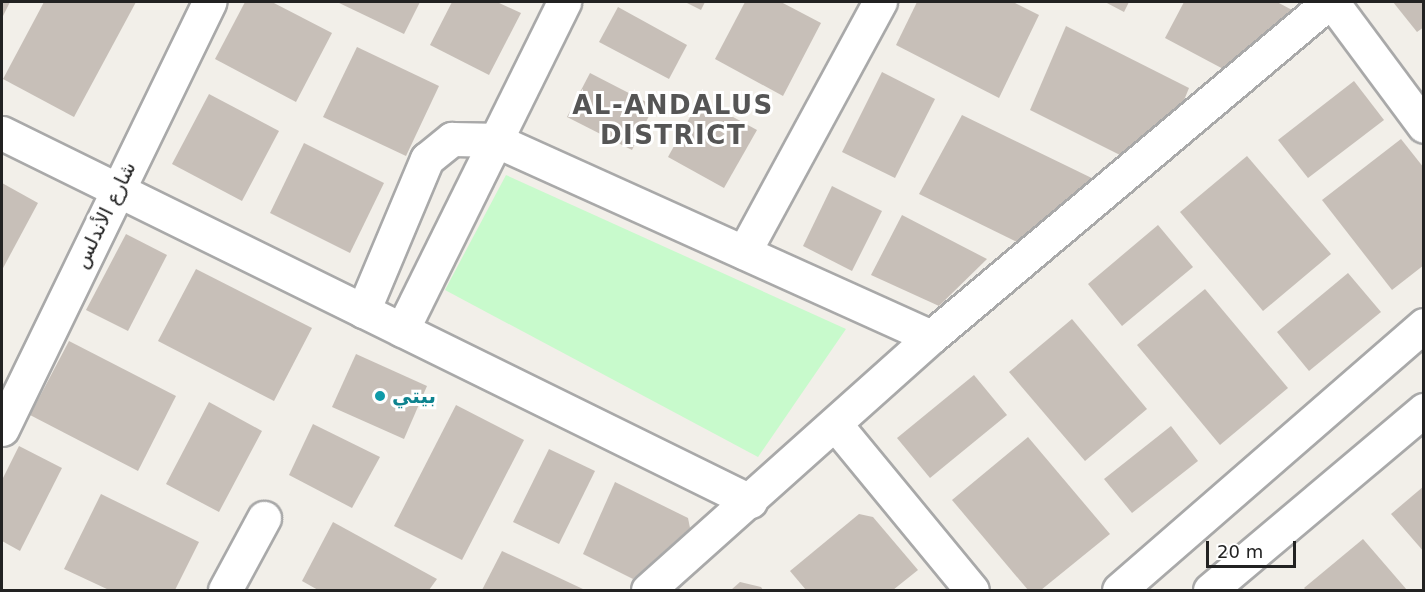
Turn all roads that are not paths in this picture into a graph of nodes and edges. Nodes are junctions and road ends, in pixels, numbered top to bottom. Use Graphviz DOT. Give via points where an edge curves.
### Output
graph roads {
  1 [pos="209,2"];
  2 [pos="564,2"];
  3 [pos="880,2"];
  4 [pos="1330,2"];
  5 [pos="1424,126"];
  6 [pos="2,133"];
  7 [pos="495,140"];
  8 [pos="117,190"];
  9 [pos="744,252"];
  10 [pos="363,311"];
  11 [pos="1424,325"];
  12 [pos="402,330"];
  13 [pos="931,337"];
  14 [pos="1424,411"];
  15 [pos="835,424"];
  16 [pos="2,429"];
  17 [pos="750,501"];
  18 [pos="264,518"];
  19 [pos="225,591"];
  20 [pos="648,591"];
  21 [pos="972,591"];
  22 [pos="1119,591"];
  23 [pos="1210,591"];
  1 -- 8 [label="street, شارع الأندلس"];
  2 -- 7 [label="street"];
  3 -- 9 [label="street"];
  4 -- 5 [label="street"];
  4 -- 13 [label="street"];
  6 -- 8 [label="street"];
  7 -- 9 [label="street"];
  7 -- 10 [label="street" via="452,139 427,159"];
  7 -- 12 [label="street"];
  8 -- 10 [label="street"];
  8 -- 16 [label="street, شارع الأندلس"];
  9 -- 13 [label="street"];
  10 -- 12 [label="street"];
  11 -- 22 [label="street"];
  12 -- 17 [label="street"];
  13 -- 15 [label="street"];
  14 -- 23 [label="street"];
  15 -- 17 [label="street"];
  15 -- 21 [label="street"];
  17 -- 20 [label="street"];
  18 -- 19 [label="street"];
}
